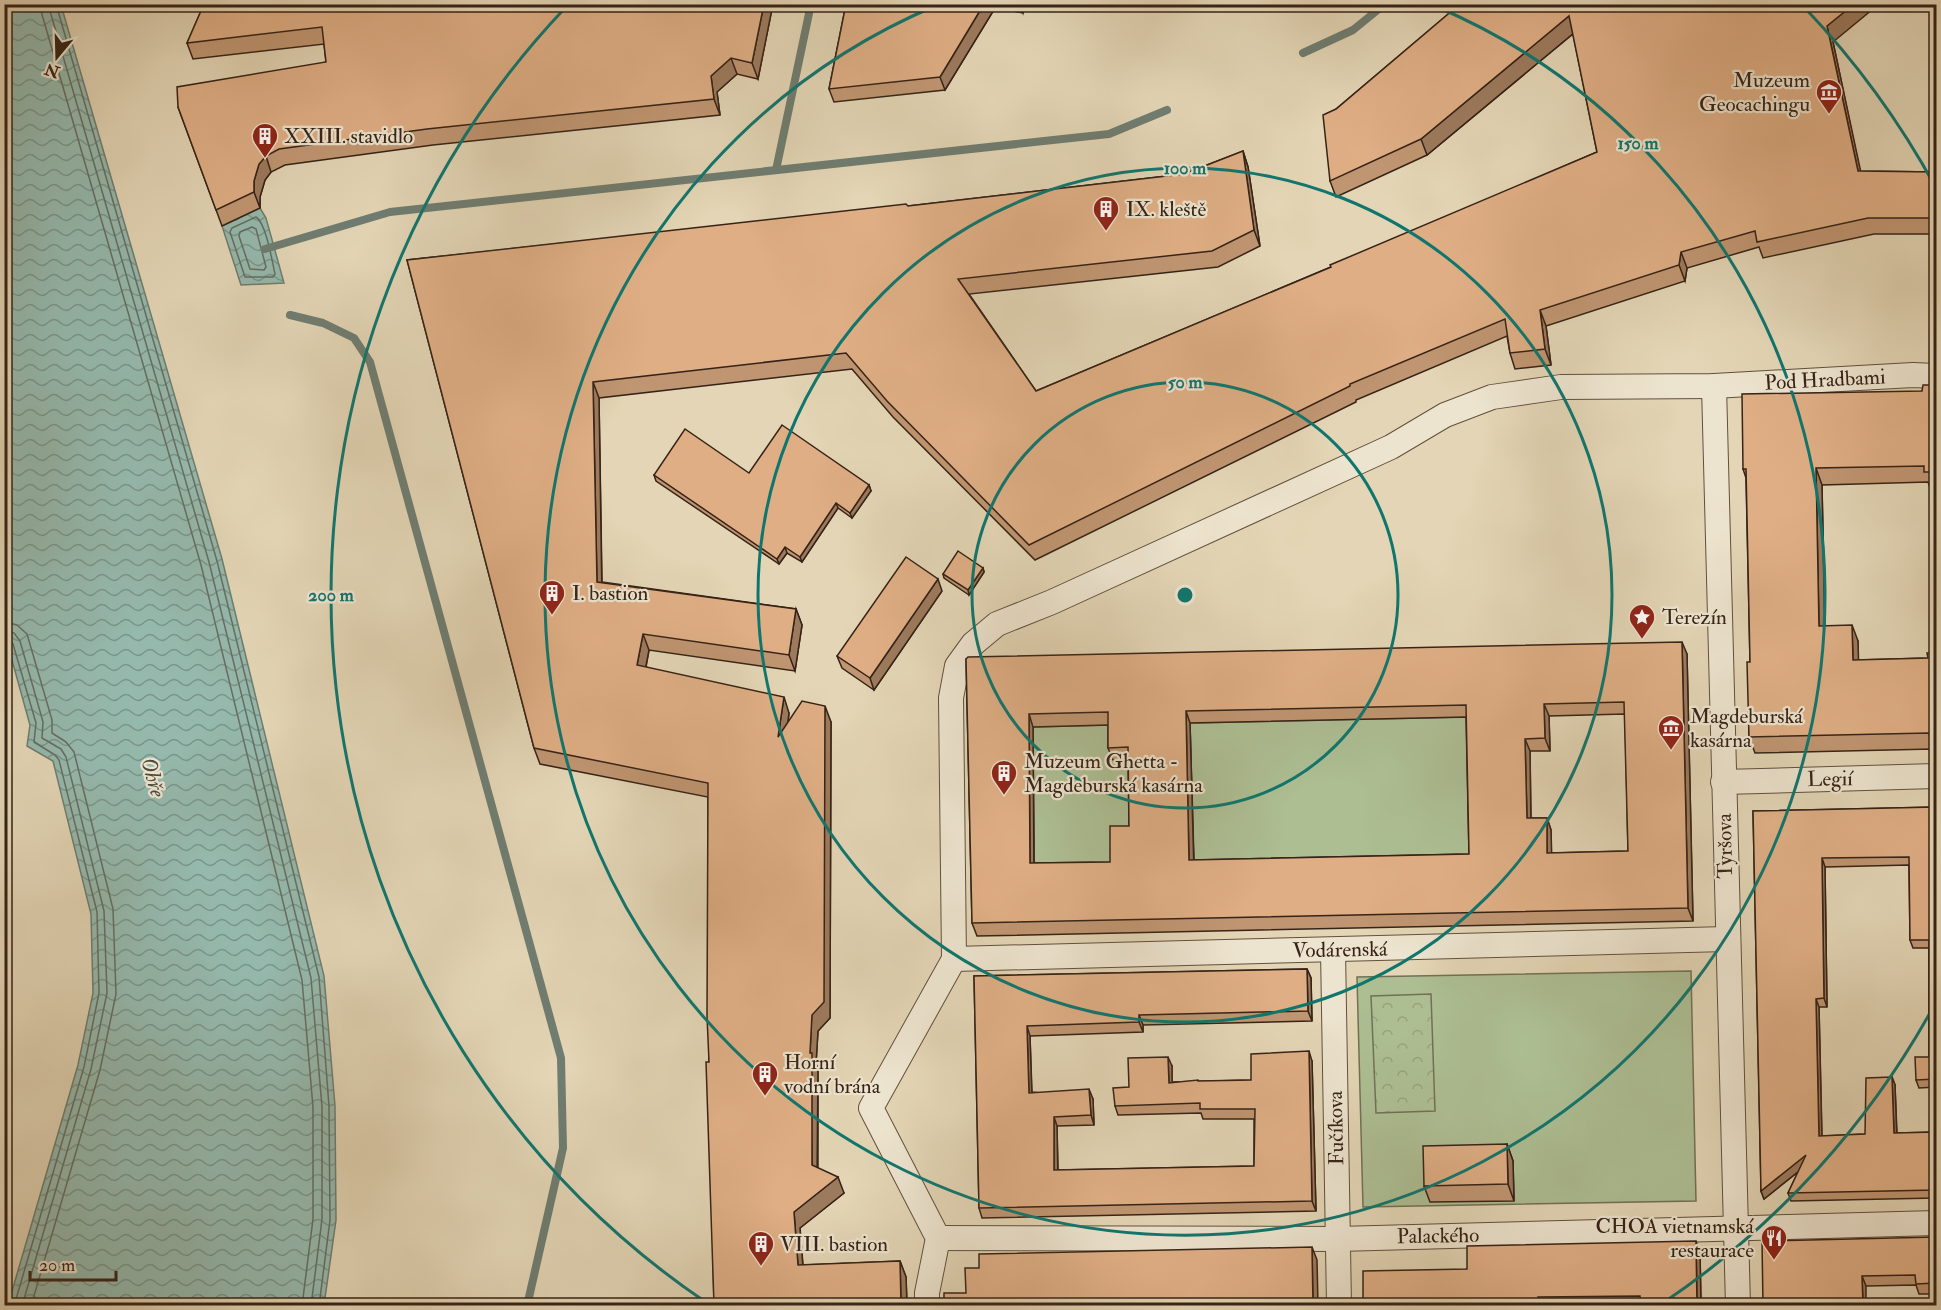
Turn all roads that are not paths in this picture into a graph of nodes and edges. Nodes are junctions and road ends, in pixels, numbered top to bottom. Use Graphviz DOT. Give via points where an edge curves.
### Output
graph roads {
  1 [pos="1936,376"];
  2 [pos="1714,386"];
  3 [pos="1936,776"];
  4 [pos="1723,782"];
  5 [pos="1727,939"];
  6 [pos="1333,950"];
  7 [pos="954,958"];
  8 [pos="1936,1223"];
  9 [pos="1737,1228"];
  10 [pos="938,1238"];
  11 [pos="1338,1239"];
  12 [pos="927,1305"];
  13 [pos="1340,1305"];
  14 [pos="1738,1305"];
  1 -- 2 [label="street, Pod Hradbami"];
  2 -- 4 [label="street, Tyršova"];
  2 -- 7 [label="street, Pod Hradbami" via="1561,387 1492,397 1445,415 1391,447 997,624 973,644 957,666 951,698"];
  3 -- 4 [label="street, Legií"];
  4 -- 5 [label="street, Tyršova"];
  5 -- 6 [label="street, Vodárenská"];
  5 -- 9 [label="street, Tyršova"];
  6 -- 7 [label="street, Vodárenská"];
  6 -- 11 [label="street, Fučíkova"];
  7 -- 10 [label="street" via="871,1108"];
  8 -- 9 [label="street, Palackého"];
  9 -- 11 [label="street, Palackého"];
  9 -- 14 [label="street, Tyršova"];
  10 -- 11 [label="street, Palackého"];
  10 -- 12 [label="street"];
  11 -- 13 [label="street, Fučíkova"];
}
